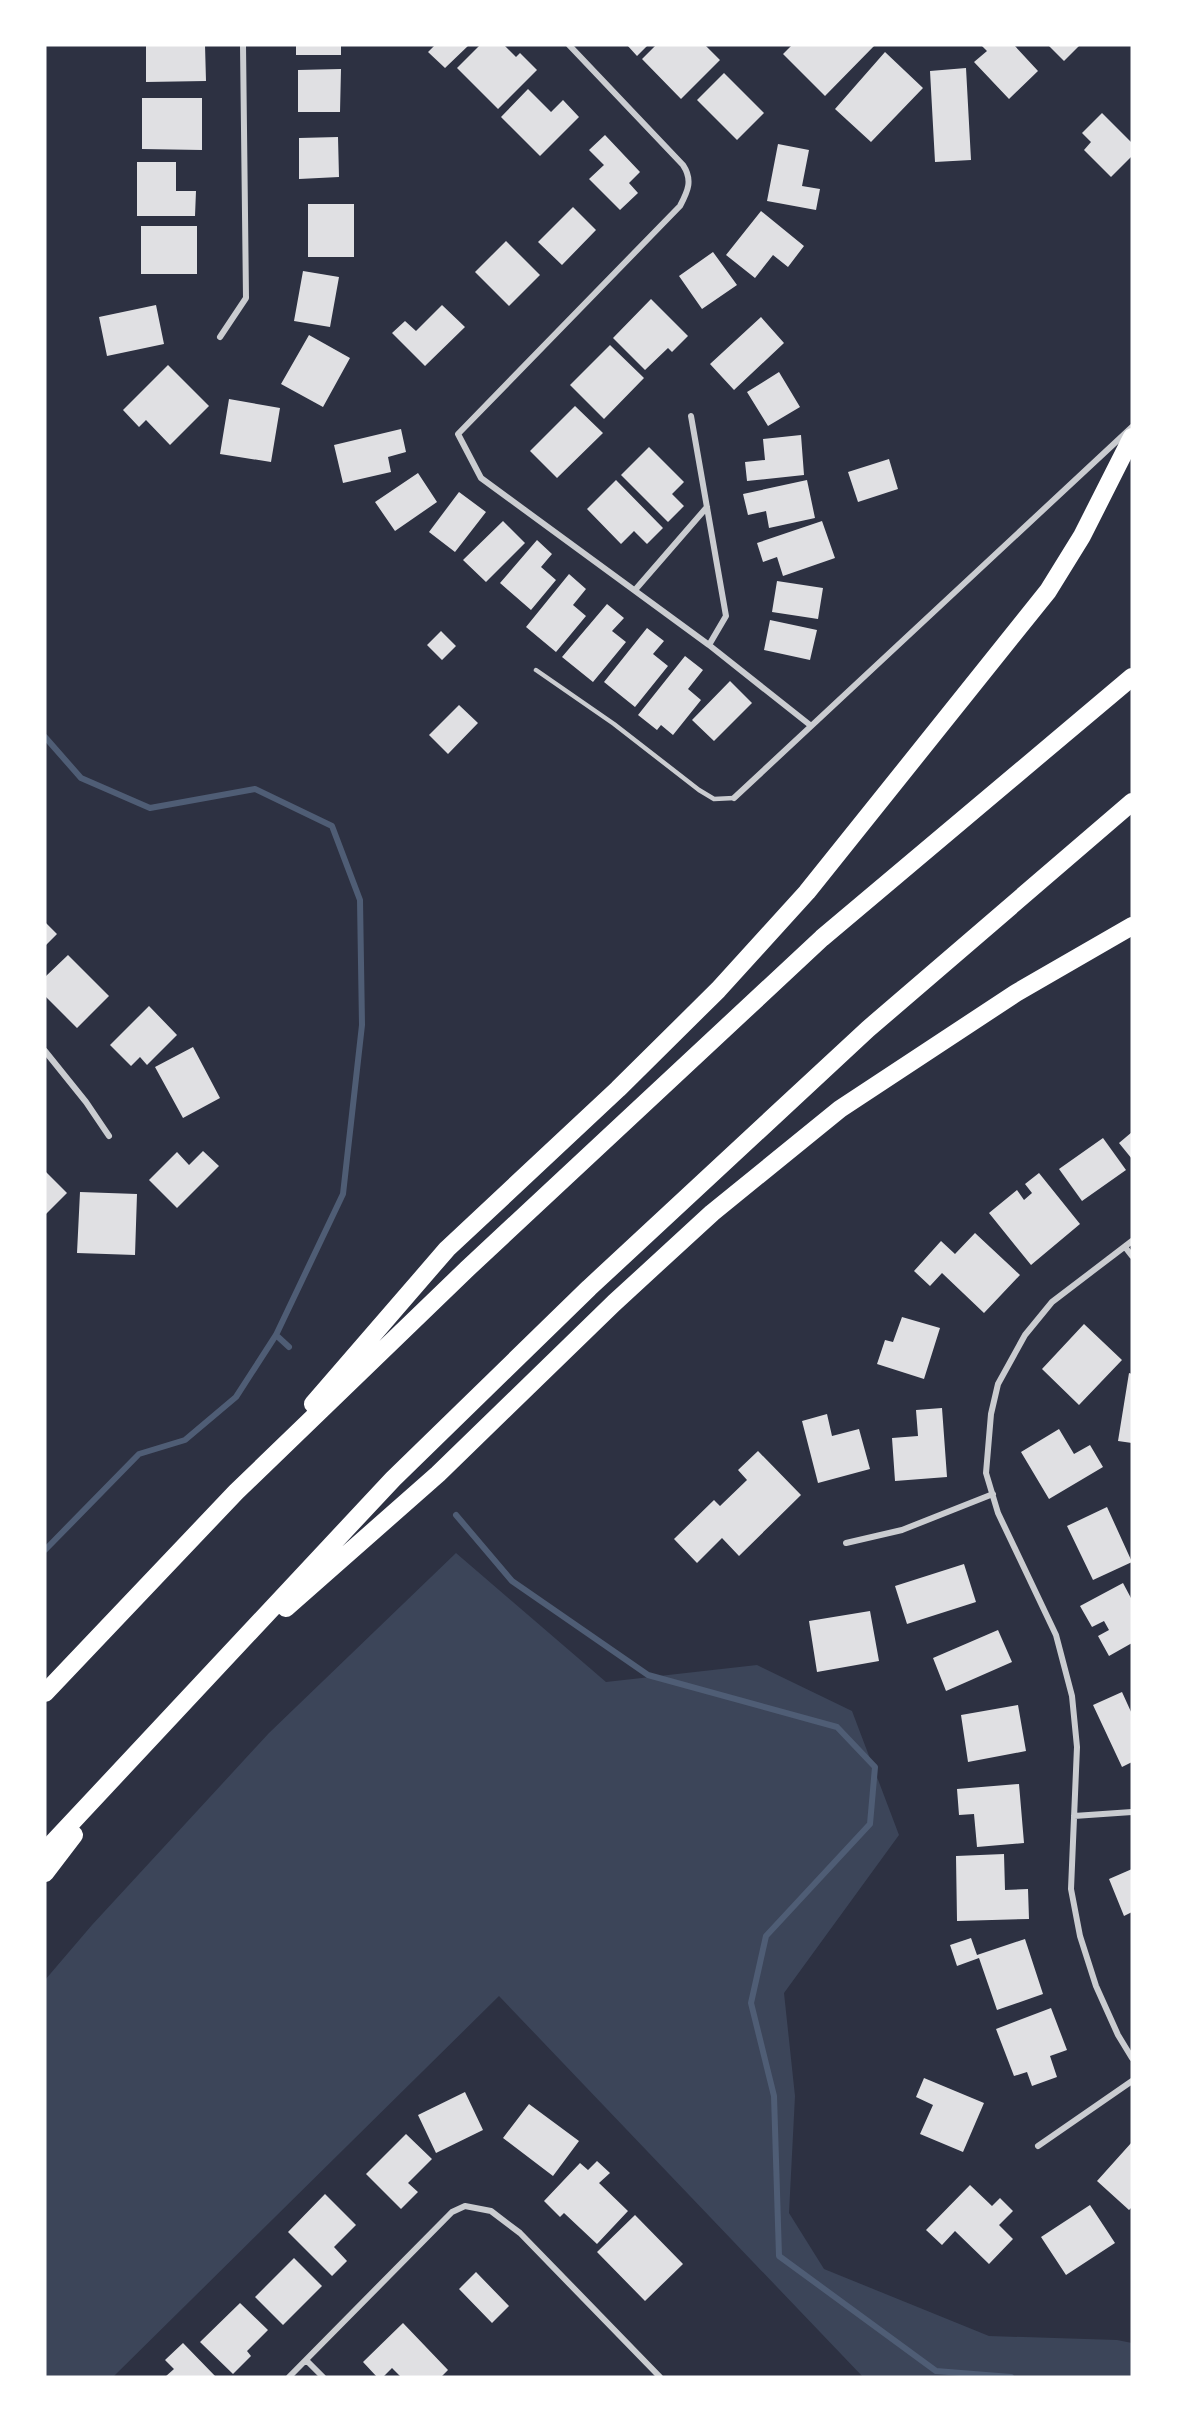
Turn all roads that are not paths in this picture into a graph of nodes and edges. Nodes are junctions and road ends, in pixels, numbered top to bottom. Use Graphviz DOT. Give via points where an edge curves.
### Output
graph roads {
  1 [pos="243,45"];
  2 [pos="569,45"];
  3 [pos="220,337"];
  4 [pos="691,416"];
  5 [pos="1132,427"];
  6 [pos="1132,437"];
  7 [pos="707,507"];
  8 [pos="635,590"];
  9 [pos="709,645"];
  10 [pos="536,670"];
  11 [pos="1132,678"];
  12 [pos="810,725"];
  13 [pos="734,798"];
  14 [pos="1132,802"];
  15 [pos="1132,926"];
  16 [pos="45,1051"];
  17 [pos="109,1136"];
  18 [pos="1132,1241"];
  19 [pos="1125,1247"];
  20 [pos="1132,1256"];
  21 [pos="236,1492"];
  22 [pos="993,1494"];
  23 [pos="846,1543"];
  24 [pos="202,1683"];
  25 [pos="45,1693"];
  26 [pos="135,1754"];
  27 [pos="1132,1812"];
  28 [pos="1074,1816"];
  29 [pos="45,1851"];
  30 [pos="45,1873"];
  31 [pos="1132,2058"];
  32 [pos="1132,2081"];
  33 [pos="1038,2146"];
  34 [pos="306,2360"];
  35 [pos="289,2377"];
  36 [pos="323,2377"];
  37 [pos="660,2377"];
  1 -- 3 [label="street" via="246,298"];
  2 -- 8 [label="street" via="683,165 690,188 680,206 458,434 481,478"];
  4 -- 7 [label="street"];
  5 -- 12 [label="street"];
  6 -- 21 [label="highway" via="1082,536 1048,591 807,892 717,990 447,1249"];
  7 -- 8 [label="street"];
  7 -- 9 [label="street" via="726,616"];
  8 -- 9 [label="street"];
  9 -- 12 [label="street"];
  10 -- 13 [label="lane" via="699,790 714,799"];
  11 -- 21 [label="highway" via="822,938 467,1269"];
  12 -- 13 [label="street"];
  14 -- 24 [label="highway" via="868,1029 589,1288 393,1479"];
  15 -- 24 [label="highway" via="1016,993 840,1109 721,1205 438,1474"];
  16 -- 17 [label="street"];
  18 -- 19 [label="street"];
  19 -- 20 [label="street"];
  19 -- 22 [label="street" via="1052,1302 1025,1335 998,1384 986,1473"];
  21 -- 25 [label="highway"];
  22 -- 23 [label="street" via="902,1530"];
  22 -- 28 [label="street" via="998,1513 1056,1635 1072,1696 1077,1747"];
  24 -- 26 [label="highway"];
  26 -- 29 [label="highway"];
  26 -- 30 [label="highway"];
  27 -- 28 [label="street"];
  28 -- 31 [label="street" via="1071,1889 1080,1936 1096,1986"];
  32 -- 33 [label="street"];
  34 -- 35 [label="street"];
  34 -- 36 [label="street"];
  34 -- 37 [label="street" via="452,2212 465,2206 491,2211 520,2233"];
}
